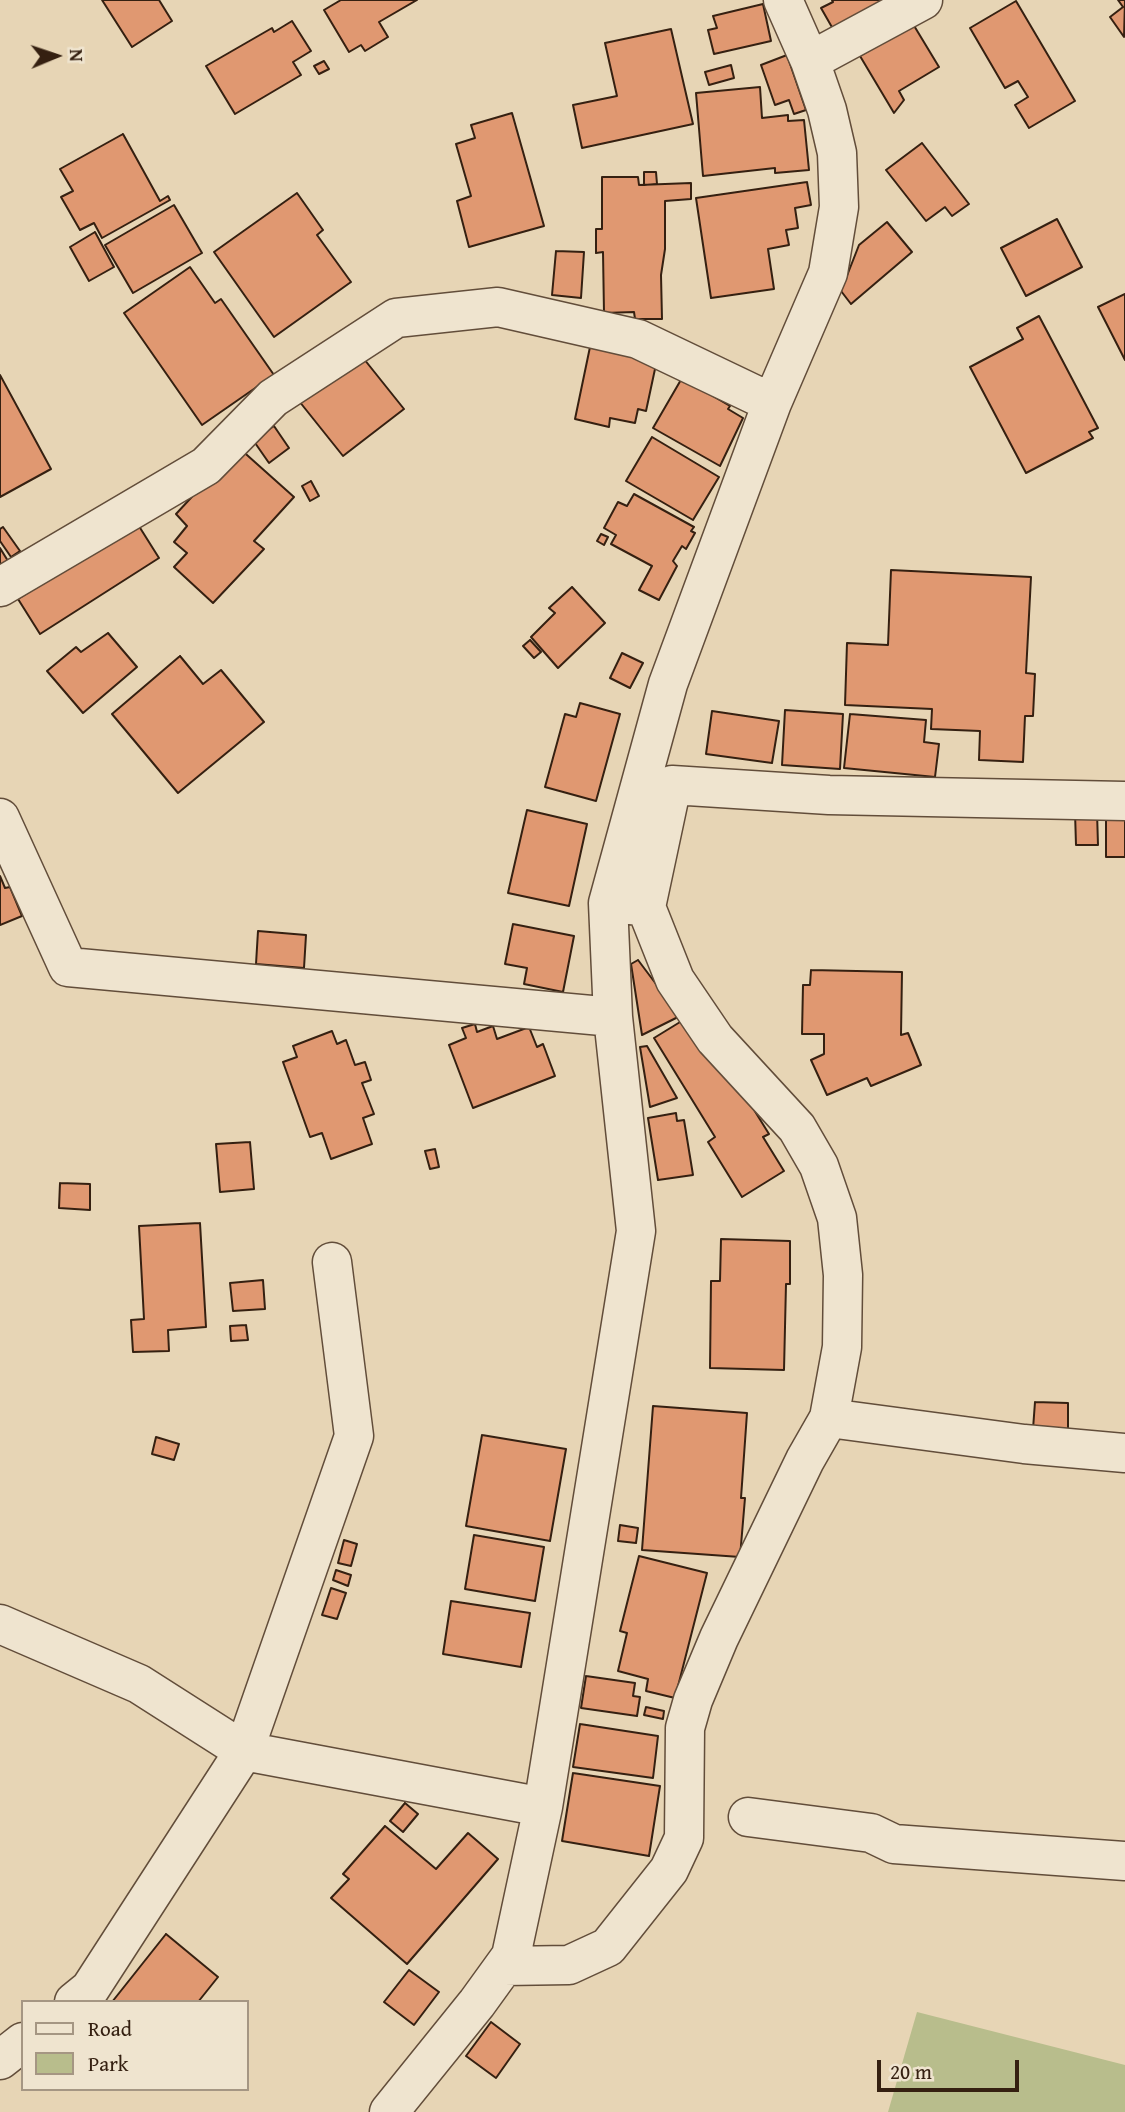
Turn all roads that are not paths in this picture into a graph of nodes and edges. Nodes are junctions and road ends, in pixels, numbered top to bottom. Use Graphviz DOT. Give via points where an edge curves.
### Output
graph roads {
  1 [pos="783,0"];
  2 [pos="923,0"];
  3 [pos="810,61"];
  4 [pos="772,403"];
  5 [pos="0,587"];
  6 [pos="1125,801"];
  7 [pos="0,818"];
  8 [pos="608,903"];
  9 [pos="646,907"];
  10 [pos="613,1017"];
  11 [pos="332,1262"];
  12 [pos="829,1418"];
  13 [pos="1125,1453"];
  14 [pos="0,1625"];
  15 [pos="244,1751"];
  16 [pos="543,1807"];
  17 [pos="748,1817"];
  18 [pos="1125,1861"];
  19 [pos="504,1966"];
  20 [pos="76,2000"];
  21 [pos="21,2044"];
  22 [pos="0,2060"];
  23 [pos="389,2112"];
  1 -- 3 [label="street"];
  2 -- 3 [label="street"];
  3 -- 4 [label="street" via="837,153 839,207 828,273"];
  4 -- 5 [label="street" via="638,339 498,307 396,318 274,398 206,466"];
  4 -- 8 [label="street" via="668,684"];
  6 -- 9 [label="street" via="829,795 672,785"];
  7 -- 10 [label="street" via="68,967"];
  8 -- 9 [label="street"];
  8 -- 10 [label="street"];
  9 -- 12 [label="street" via="675,980 715,1039 797,1128 819,1166 837,1218 843,1275 842,1347"];
  10 -- 16 [label="street" via="636,1231"];
  11 -- 15 [label="street" via="354,1436"];
  12 -- 13 [label="street"];
  12 -- 19 [label="street" via="730,1615 693,1700 685,1728 684,1838 669,1870 608,1947 569,1965"];
  14 -- 15 [label="street" via="139,1684"];
  15 -- 16 [label="street"];
  15 -- 20 [label="street" via="90,1989"];
  16 -- 19 [label="street" via="511,1956"];
  17 -- 18 [label="street" via="871,1833 894,1844"];
  19 -- 23 [label="street"];
  21 -- 22 [label="street"];
}
